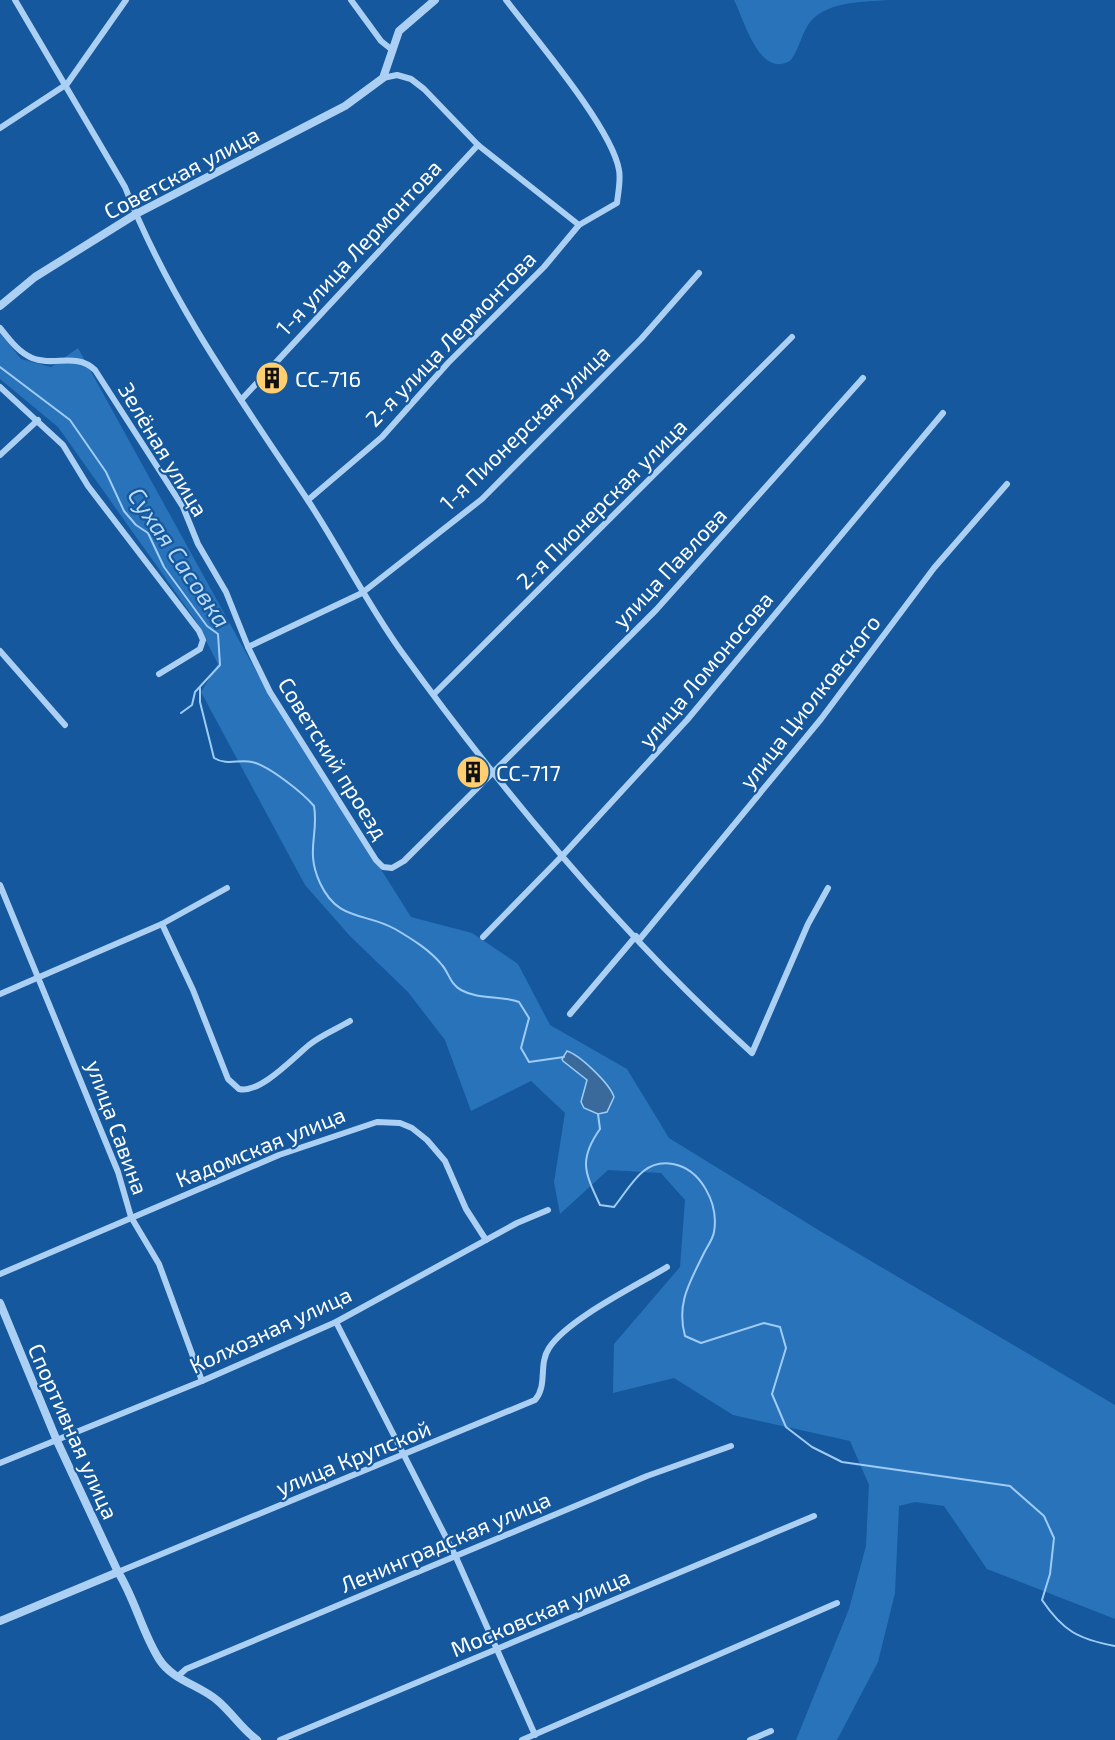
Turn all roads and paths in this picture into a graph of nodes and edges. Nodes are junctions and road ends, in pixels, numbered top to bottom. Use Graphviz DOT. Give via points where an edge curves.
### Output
graph roads {
  1 [pos="15,0"];
  2 [pos="126,0"];
  3 [pos="351,0"];
  4 [pos="435,0"];
  5 [pos="506,0"];
  6 [pos="391,49"];
  7 [pos="383,78"];
  8 [pos="67,84"];
  9 [pos="0,128"];
  10 [pos="478,145"];
  11 [pos="136,214"];
  12 [pos="579,225"];
  13 [pos="699,273"];
  14 [pos="0,306"];
  15 [pos="0,328"];
  16 [pos="792,337"];
  17 [pos="863,378"];
  18 [pos="0,387"];
  19 [pos="241,400"];
  20 [pos="943,413"];
  21 [pos="38,420"];
  22 [pos="0,455"];
  23 [pos="1007,484"];
  24 [pos="308,500"];
  25 [pos="362,593"];
  26 [pos="248,647"];
  27 [pos="0,651"];
  28 [pos="159,674"];
  29 [pos="434,694"];
  30 [pos="65,725"];
  31 [pos="494,774"];
  32 [pos="563,855"];
  33 [pos="0,885"];
  34 [pos="227,888"];
  35 [pos="828,888"];
  36 [pos="162,924"];
  37 [pos="483,937"];
  38 [pos="638,938"];
  39 [pos="38,979"];
  40 [pos="0,993"];
  41 [pos="570,1014"];
  42 [pos="350,1021"];
  43 [pos="548,1210"];
  44 [pos="131,1217"];
  45 [pos="486,1240"];
  46 [pos="667,1267"];
  47 [pos="0,1274"];
  48 [pos="0,1303"];
  49 [pos="336,1322"];
  50 [pos="201,1381"];
  51 [pos="57,1441"];
  52 [pos="731,1446"];
  53 [pos="404,1456"];
  54 [pos="0,1463"];
  55 [pos="814,1516"];
  56 [pos="455,1555"];
  57 [pos="118,1572"];
  58 [pos="837,1603"];
  59 [pos="0,1621"];
  60 [pos="496,1651"];
  61 [pos="177,1677"];
  62 [pos="771,1731"];
  63 [pos="535,1735"];
  64 [pos="257,1740"];
  65 [pos="280,1740"];
  66 [pos="522,1740"];
  67 [pos="750,1740"];
  1 -- 8 [label="street"];
  2 -- 8 [label="street"];
  3 -- 6 [label="street"];
  4 -- 6 [label="street" via="404,26"];
  5 -- 12 [label="street, 2-я улица Лермонтова" via="594,117 620,170 617,203"];
  6 -- 7 [label="street"];
  7 -- 10 [label="street" via="397,75 411,79"];
  7 -- 11 [label="street, Советская улица" via="345,106"];
  8 -- 9 [label="street"];
  8 -- 11 [label="street"];
  10 -- 12 [label="street"];
  10 -- 19 [label="street, 1-я улица Лермонтова"];
  11 -- 14 [label="street, Советская улица" via="35,277"];
  11 -- 19 [label="street" via="186,312"];
  12 -- 24 [label="street, 2-я улица Лермонтова" via="544,267 381,437"];
  13 -- 25 [label="street, 1-я Пионерская улица" via="634,347 490,490"];
  15 -- 26 [label="street, Зелёная улица" via="29,357 82,360 95,370 183,507"];
  16 -- 29 [label="street, 2-я Пионерская улица"];
  17 -- 31 [label="street, улица Павлова" via="657,610"];
  18 -- 21 [label="street"];
  19 -- 24 [label="street"];
  20 -- 32 [label="street, улица Ломоносова" via="687,720"];
  21 -- 22 [label="street"];
  21 -- 28 [label="street" via="63,445 88,486 203,640 200,649"];
  23 -- 38 [label="street, улица Циолковского" via="934,568 821,720"];
  24 -- 25 [label="street"];
  25 -- 26 [label="street"];
  25 -- 29 [label="street"];
  26 -- 31 [label="street, Советский проезд" via="285,716 383,867 392,868 404,861"];
  27 -- 30 [label="street"];
  29 -- 31 [label="street"];
  31 -- 32 [label="street"];
  32 -- 37 [label="street, улица Ломоносова"];
  32 -- 38 [label="street"];
  33 -- 39 [label="street, улица Савина"];
  34 -- 36 [label="street"];
  35 -- 38 [label="street" via="808,924 752,1053"];
  36 -- 39 [label="street"];
  36 -- 42 [label="street" via="228,1079 239,1089 254,1088 310,1044"];
  38 -- 41 [label="street, улица Циолковского"];
  39 -- 40 [label="street"];
  39 -- 44 [label="street, улица Савина" via="118,1172"];
  43 -- 45 [label="street, Колхозная улица"];
  44 -- 45 [label="street, Кадомская улица" via="279,1155 368,1123 386,1122 412,1128 434,1148 445,1161 466,1209"];
  44 -- 47 [label="street, Кадомская улица"];
  44 -- 50 [label="street, улица Савина" via="159,1264"];
  45 -- 49 [label="street, Колхозная улица"];
  46 -- 53 [label="street, улица Крупской" via="582,1320 554,1343 543,1360 542,1389 535,1400"];
  48 -- 51 [label="street, Спортивная улица"];
  49 -- 50 [label="street, Колхозная улица"];
  49 -- 53 [label="street"];
  50 -- 51 [label="street, Колхозная улица"];
  51 -- 54 [label="street, Колхозная улица"];
  51 -- 57 [label="street, Спортивная улица"];
  52 -- 56 [label="street, Ленинградская улица"];
  53 -- 56 [label="street"];
  53 -- 57 [label="street, улица Крупской"];
  55 -- 60 [label="street, Московская улица"];
  56 -- 60 [label="street"];
  56 -- 61 [label="street, Ленинградская улица"];
  57 -- 59 [label="street, улица Крупской"];
  57 -- 61 [label="street, Спортивная улица" via="159,1660"];
  58 -- 63 [label="street"];
  60 -- 63 [label="street"];
  60 -- 65 [label="street, Московская улица"];
  61 -- 64 [label="street, Спортивная улица" via="218,1701"];
  62 -- 67 [label="street"];
  63 -- 66 [label="street"];
}
